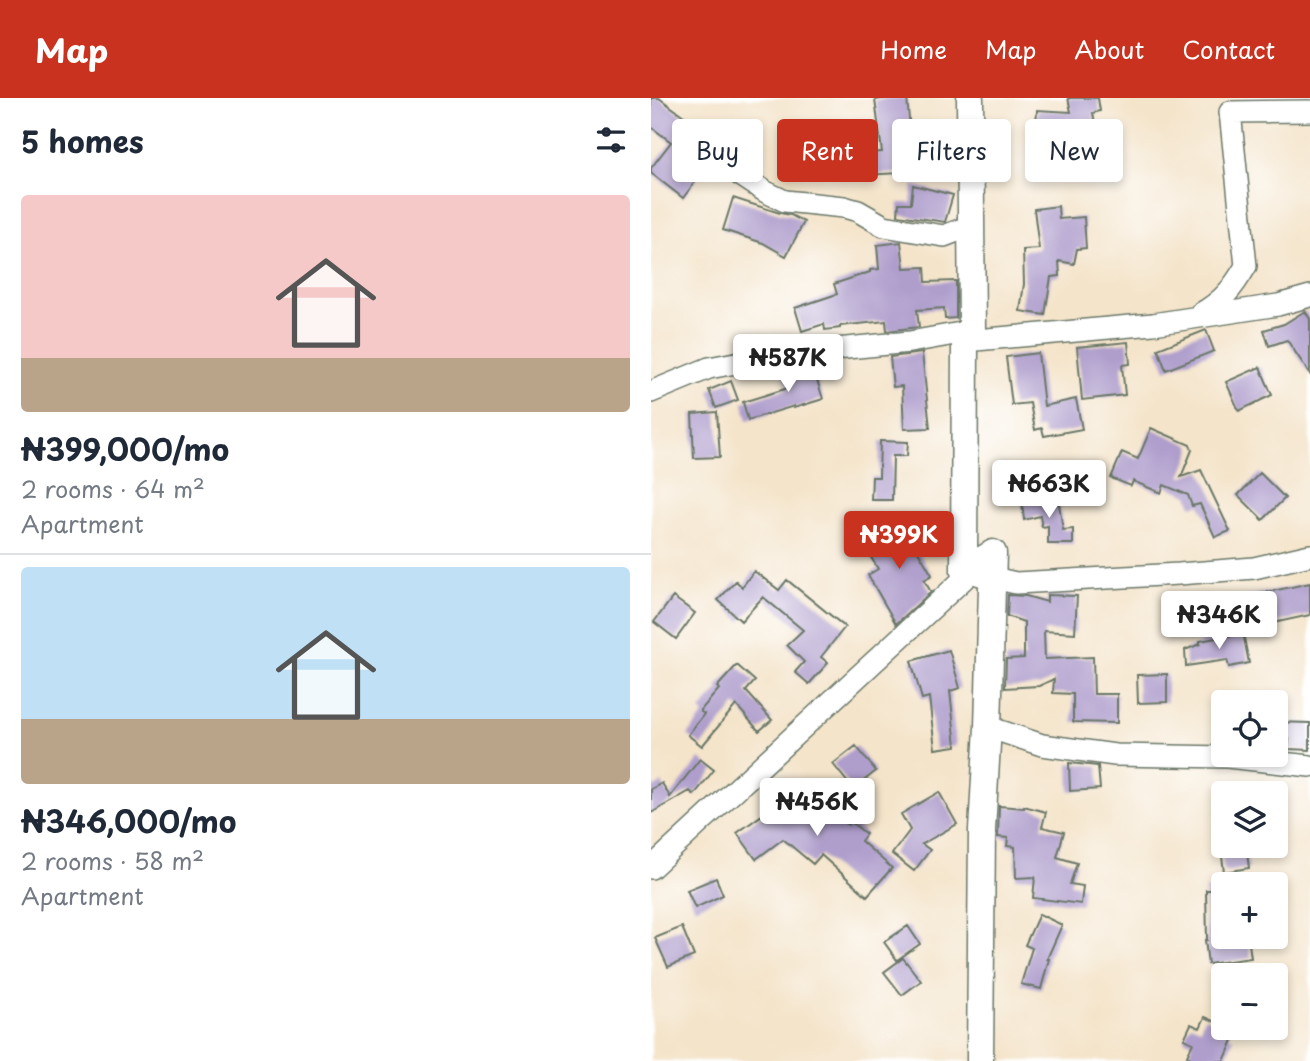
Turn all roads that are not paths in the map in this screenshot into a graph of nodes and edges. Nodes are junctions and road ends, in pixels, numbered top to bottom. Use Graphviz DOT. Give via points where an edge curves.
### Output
graph roads {
  1 [pos="970,98"];
  2 [pos="1310,111"];
  3 [pos="751,182"];
  4 [pos="970,226"];
  5 [pos="1310,296"];
  6 [pos="1195,317"];
  7 [pos="969,336"];
  8 [pos="651,392"];
  9 [pos="993,553"];
  10 [pos="1310,555"];
  11 [pos="964,571"];
  12 [pos="988,727"];
  13 [pos="1310,766"];
  14 [pos="651,868"];
  15 [pos="980,1061"];
  1 -- 4 [label="street"];
  2 -- 6 [label="street" via="1230,112 1247,266 1218,304"];
  3 -- 4 [label="street" via="785,201 858,211 884,226 944,236"];
  4 -- 7 [label="street"];
  5 -- 6 [label="street"];
  6 -- 7 [label="street"];
  7 -- 8 [label="street" via="783,354 709,369"];
  7 -- 11 [label="street"];
  9 -- 11 [label="street"];
  9 -- 12 [label="street"];
  9 -- 14 [label="street"];
  10 -- 11 [label="street" via="1254,568 1016,583"];
  12 -- 13 [label="street" via="1042,745 1115,755 1227,757"];
  12 -- 15 [label="street" via="982,830"];
}
